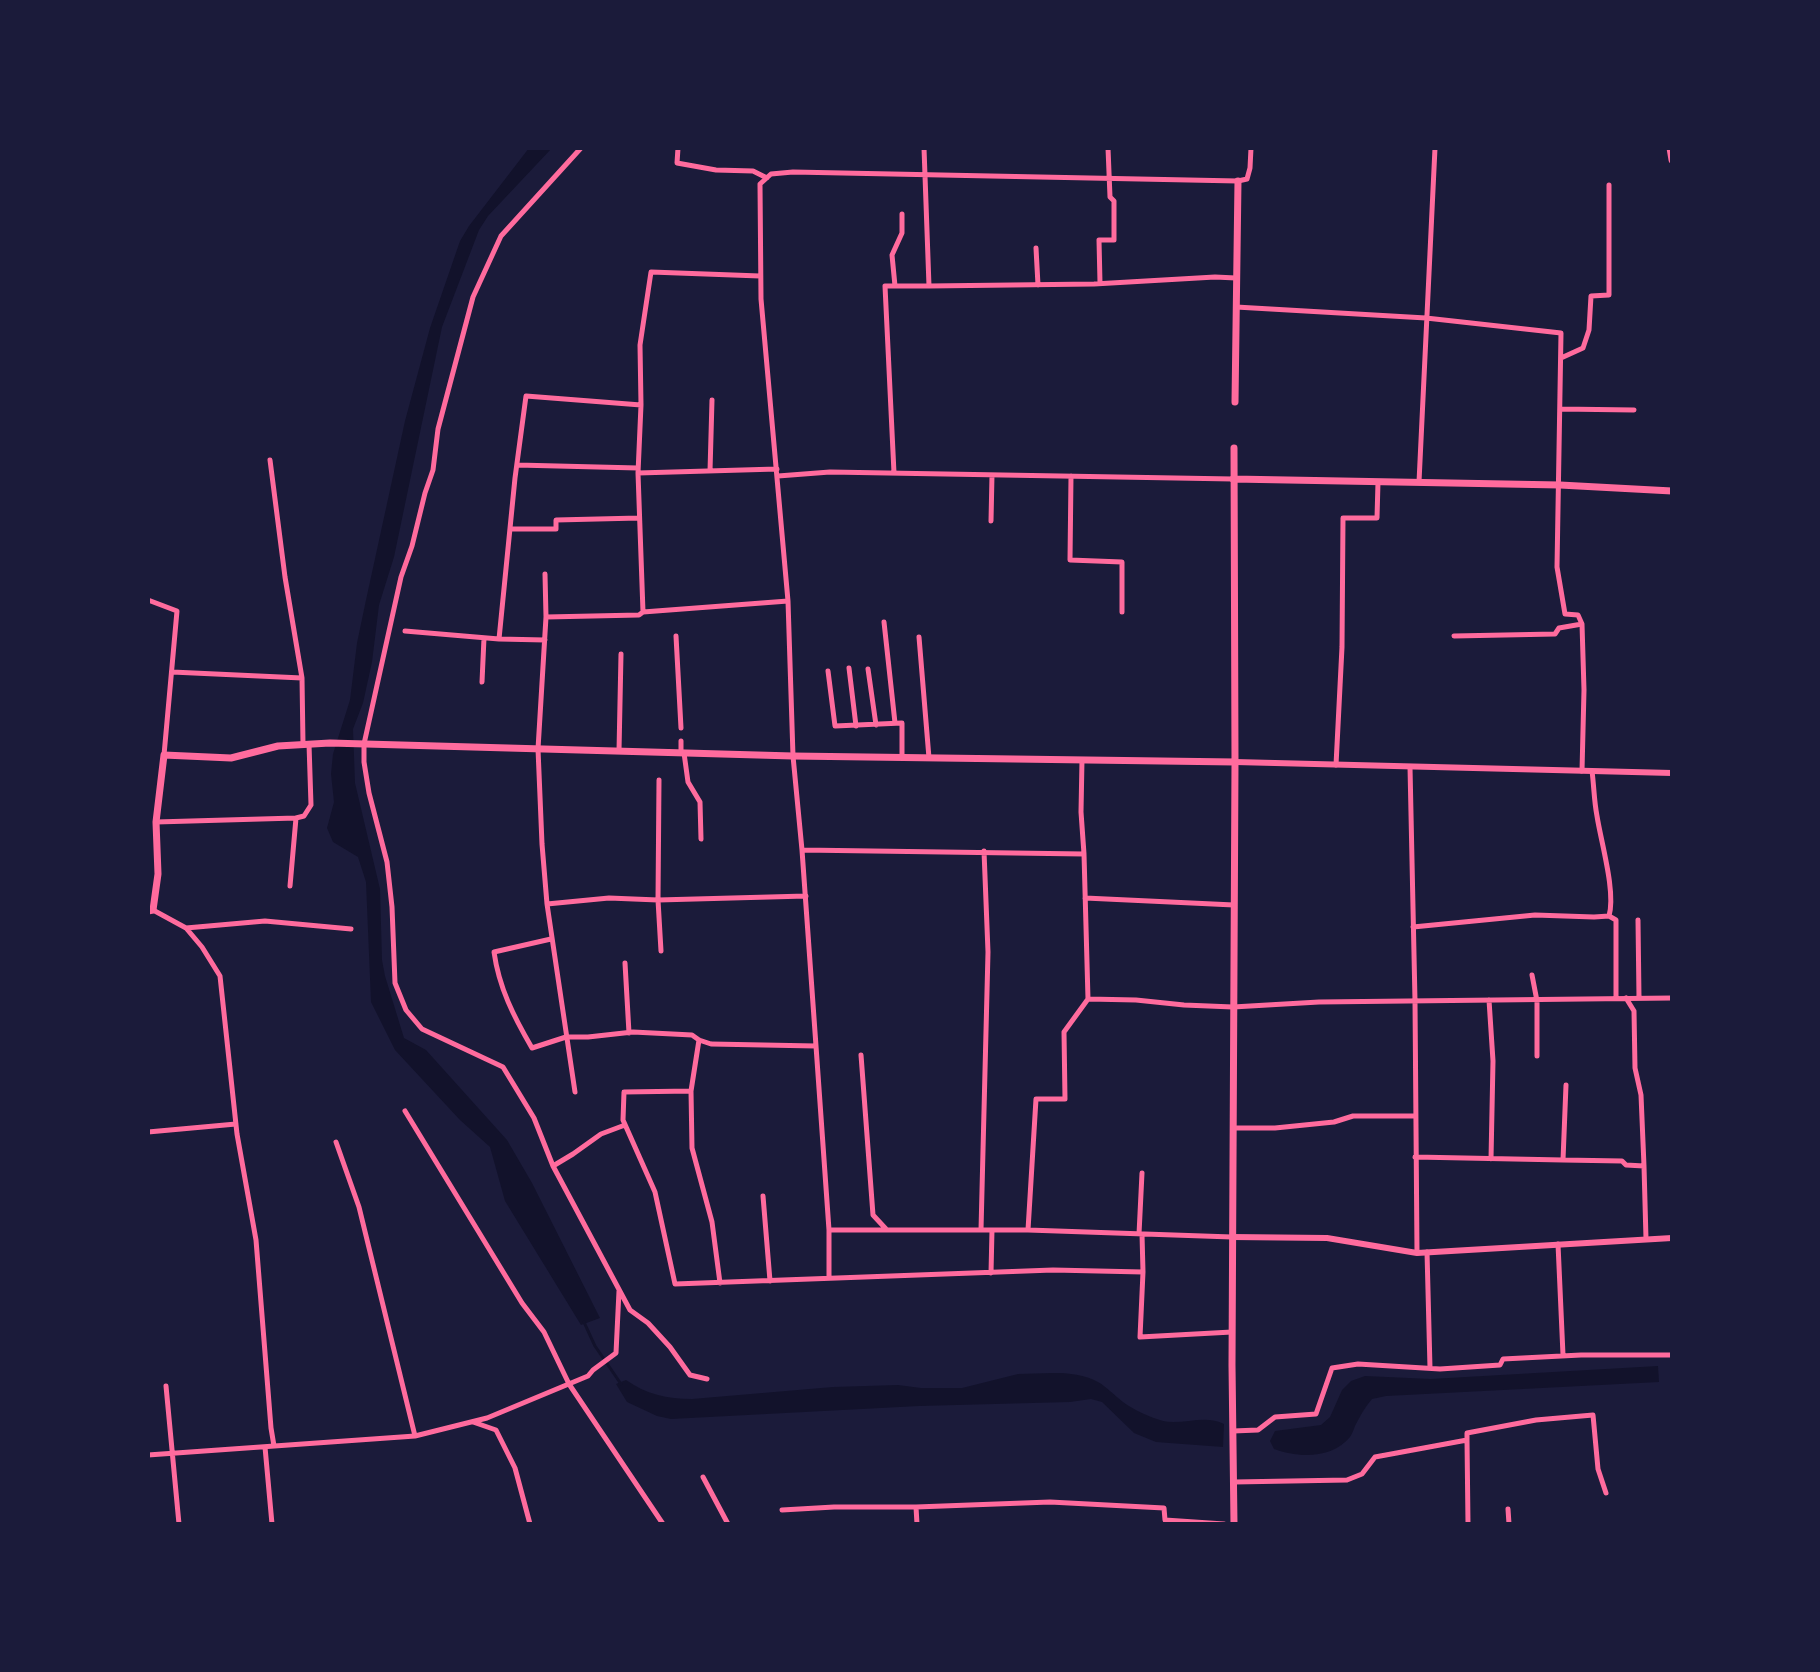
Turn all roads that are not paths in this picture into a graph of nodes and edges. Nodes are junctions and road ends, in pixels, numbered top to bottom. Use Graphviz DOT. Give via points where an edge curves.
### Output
graph roads {
  1 [pos="581,148"];
  2 [pos="678,148"];
  3 [pos="924,148"];
  4 [pos="1108,148"];
  5 [pos="1251,148"];
  6 [pos="1435,148"];
  7 [pos="1670,148"];
  8 [pos="1672,158"];
  9 [pos="926,174"];
  10 [pos="767,178"];
  11 [pos="1110,178"];
  12 [pos="1238,181"];
  13 [pos="1609,185"];
  14 [pos="902,214"];
  15 [pos="1036,248"];
  16 [pos="760,276"];
  17 [pos="1236,278"];
  18 [pos="1100,283"];
  19 [pos="1038,285"];
  20 [pos="895,286"];
  21 [pos="929,286"];
  22 [pos="1236,307"];
  23 [pos="1426,318"];
  24 [pos="1561,358"];
  25 [pos="712,400"];
  26 [pos="1235,402"];
  27 [pos="641,405"];
  28 [pos="1560,409"];
  29 [pos="1634,410"];
  30 [pos="1234,448"];
  31 [pos="270,460"];
  32 [pos="517,465"];
  33 [pos="638,470"];
  34 [pos="710,471"];
  35 [pos="777,472"];
  36 [pos="894,473"];
  37 [pos="992,475"];
  38 [pos="1071,476"];
  39 [pos="1233,479"];
  40 [pos="1378,482"];
  41 [pos="1419,482"];
  42 [pos="1560,485"];
  43 [pos="1672,491"];
  44 [pos="639,518"];
  45 [pos="991,521"];
  46 [pos="510,529"];
  47 [pos="545,574"];
  48 [pos="148,600"];
  49 [pos="788,601"];
  50 [pos="643,612"];
  51 [pos="1122,612"];
  52 [pos="546,617"];
  53 [pos="884,622"];
  54 [pos="1582,624"];
  55 [pos="405,631"];
  56 [pos="676,636"];
  57 [pos="1454,636"];
  58 [pos="919,637"];
  59 [pos="484,638"];
  60 [pos="499,639"];
  61 [pos="545,640"];
  62 [pos="621,654"];
  63 [pos="849,668"];
  64 [pos="868,669"];
  65 [pos="828,671"];
  66 [pos="172,672"];
  67 [pos="302,678"];
  68 [pos="482,682"];
  69 [pos="895,723"];
  70 [pos="876,725"];
  71 [pos="856,726"];
  72 [pos="681,728"];
  73 [pos="681,741"];
  74 [pos="306,744"];
  75 [pos="362,744"];
  76 [pos="538,749"];
  77 [pos="619,751"];
  78 [pos="682,753"];
  79 [pos="164,755"];
  80 [pos="793,756"];
  81 [pos="902,757"];
  82 [pos="929,758"];
  83 [pos="1082,760"];
  84 [pos="1235,762"];
  85 [pos="1336,765"];
  86 [pos="1410,767"];
  87 [pos="1582,771"];
  88 [pos="1592,771"];
  89 [pos="1672,773"];
  90 [pos="659,780"];
  91 [pos="296,818"];
  92 [pos="156,822"];
  93 [pos="701,839"];
  94 [pos="802,850"];
  95 [pos="984,851"];
  96 [pos="1084,854"];
  97 [pos="290,886"];
  98 [pos="806,896"];
  99 [pos="1085,898"];
  100 [pos="658,900"];
  101 [pos="547,904"];
  102 [pos="1234,905"];
  103 [pos="150,910"];
  104 [pos="1609,916"];
  105 [pos="1638,920"];
  106 [pos="1413,927"];
  107 [pos="186,928"];
  108 [pos="351,929"];
  109 [pos="552,939"];
  110 [pos="661,951"];
  111 [pos="625,963"];
  112 [pos="1532,975"];
  113 [pos="1616,998"];
  114 [pos="1626,998"];
  115 [pos="1639,998"];
  116 [pos="1672,998"];
  117 [pos="1088,999"];
  118 [pos="1489,1000"];
  119 [pos="1415,1001"];
  120 [pos="1537,1001"];
  121 [pos="1233,1007"];
  122 [pos="629,1033"];
  123 [pos="566,1037"];
  124 [pos="699,1040"];
  125 [pos="816,1046"];
  126 [pos="861,1055"];
  127 [pos="1537,1056"];
  128 [pos="1566,1085"];
  129 [pos="691,1091"];
  130 [pos="575,1092"];
  131 [pos="405,1111"];
  132 [pos="1415,1116"];
  133 [pos="236,1124"];
  134 [pos="625,1125"];
  135 [pos="1233,1128"];
  136 [pos="148,1132"];
  137 [pos="336,1142"];
  138 [pos="1415,1157"];
  139 [pos="1491,1159"];
  140 [pos="1563,1160"];
  141 [pos="553,1166"];
  142 [pos="1644,1166"];
  143 [pos="1142,1173"];
  144 [pos="763,1196"];
  145 [pos="829,1230"];
  146 [pos="886,1230"];
  147 [pos="981,1230"];
  148 [pos="992,1230"];
  149 [pos="1028,1230"];
  150 [pos="1141,1234"];
  151 [pos="1232,1237"];
  152 [pos="1672,1238"];
  153 [pos="1646,1239"];
  154 [pos="1558,1244"];
  155 [pos="1427,1252"];
  156 [pos="1417,1253"];
  157 [pos="1143,1272"];
  158 [pos="991,1273"];
  159 [pos="829,1278"];
  160 [pos="770,1281"];
  161 [pos="720,1283"];
  162 [pos="619,1290"];
  163 [pos="1233,1332"];
  164 [pos="1672,1355"];
  165 [pos="1563,1356"];
  166 [pos="1430,1368"];
  167 [pos="707,1379"];
  168 [pos="569,1384"];
  169 [pos="166,1386"];
  170 [pos="472,1421"];
  171 [pos="1233,1431"];
  172 [pos="415,1436"];
  173 [pos="1467,1440"];
  174 [pos="274,1446"];
  175 [pos="265,1447"];
  176 [pos="172,1453"];
  177 [pos="148,1455"];
  178 [pos="703,1477"];
  179 [pos="1234,1482"];
  180 [pos="1606,1493"];
  181 [pos="916,1507"];
  182 [pos="1508,1509"];
  183 [pos="782,1510"];
  184 [pos="179,1524"];
  185 [pos="272,1524"];
  186 [pos="530,1524"];
  187 [pos="663,1524"];
  188 [pos="728,1524"];
  189 [pos="917,1524"];
  190 [pos="1224,1524"];
  191 [pos="1234,1524"];
  192 [pos="1468,1524"];
  193 [pos="1509,1524"];
  1 -- 75 [label="street" via="501,236 473,297"];
  2 -- 10 [label="street" via="677,163 753,171"];
  3 -- 9 [label="street"];
  4 -- 11 [label="street"];
  5 -- 12 [label="street" via="1247,179"];
  6 -- 23 [label="street"];
  7 -- 8 [label="main road"];
  9 -- 10 [label="street" via="793,172"];
  9 -- 11 [label="street"];
  9 -- 21 [label="street"];
  10 -- 16 [label="street" via="760,184"];
  11 -- 12 [label="street"];
  11 -- 18 [label="street" via="1114,240 1099,240"];
  12 -- 17 [label="main road"];
  13 -- 24 [label="street" via="1609,295 1591,296 1583,348"];
  14 -- 20 [label="street" via="902,233 892,255"];
  15 -- 19 [label="street"];
  16 -- 27 [label="street" via="651,272 640,345"];
  16 -- 35 [label="street"];
  17 -- 18 [label="street"];
  17 -- 22 [label="main road"];
  18 -- 19 [label="street"];
  19 -- 21 [label="street"];
  20 -- 21 [label="street"];
  20 -- 36 [label="street" via="885,286"];
  22 -- 23 [label="street"];
  22 -- 26 [label="main road"];
  23 -- 24 [label="street" via="1561,333"];
  23 -- 41 [label="street"];
  24 -- 28 [label="street"];
  25 -- 34 [label="street"];
  27 -- 32 [label="street" via="526,396"];
  27 -- 33 [label="street"];
  28 -- 29 [label="street"];
  28 -- 42 [label="street"];
  30 -- 39 [label="main road"];
  31 -- 67 [label="street"];
  32 -- 33 [label="street"];
  32 -- 46 [label="street"];
  33 -- 34 [label="street"];
  33 -- 44 [label="street"];
  34 -- 35 [label="street"];
  35 -- 36 [label="street"];
  35 -- 49 [label="street"];
  36 -- 37 [label="street"];
  37 -- 38 [label="street"];
  37 -- 45 [label="street"];
  38 -- 39 [label="street"];
  38 -- 51 [label="street" via="1070,560 1122,562"];
  39 -- 40 [label="main road"];
  39 -- 84 [label="main road"];
  40 -- 41 [label="main road"];
  40 -- 85 [label="street" via="1377,518 1343,518"];
  41 -- 42 [label="main road"];
  42 -- 43 [label="main road"];
  42 -- 54 [label="street" via="1557,567 1565,614 1578,615"];
  44 -- 46 [label="street" via="556,520 556,529"];
  44 -- 50 [label="street"];
  46 -- 60 [label="street"];
  47 -- 52 [label="street"];
  48 -- 66 [label="street" via="177,611"];
  49 -- 50 [label="street"];
  49 -- 80 [label="street"];
  50 -- 52 [label="street"];
  52 -- 61 [label="street"];
  53 -- 69 [label="street"];
  54 -- 57 [label="street" via="1559,628 1555,634"];
  54 -- 87 [label="street"];
  55 -- 59 [label="street"];
  56 -- 72 [label="street"];
  58 -- 82 [label="street"];
  59 -- 60 [label="street"];
  59 -- 68 [label="street"];
  60 -- 61 [label="street"];
  61 -- 76 [label="street"];
  62 -- 77 [label="street"];
  63 -- 71 [label="street"];
  64 -- 70 [label="street"];
  65 -- 71 [label="street" via="835,726"];
  66 -- 67 [label="street"];
  66 -- 79 [label="street"];
  67 -- 74 [label="street"];
  69 -- 70 [label="street"];
  69 -- 81 [label="street" via="902,723"];
  70 -- 71 [label="street"];
  73 -- 78 [label="street"];
  74 -- 75 [label="main road"];
  74 -- 79 [label="main road" via="231,758"];
  74 -- 91 [label="street" via="311,805"];
  75 -- 76 [label="main road"];
  75 -- 141 [label="street" via="387,862 395,983 406,1010 422,1029 503,1067 534,1118"];
  76 -- 77 [label="main road"];
  76 -- 101 [label="street"];
  77 -- 78 [label="main road"];
  78 -- 80 [label="main road"];
  78 -- 93 [label="street" via="688,782 700,802"];
  79 -- 92 [label="main road"];
  80 -- 81 [label="main road"];
  80 -- 94 [label="street"];
  81 -- 82 [label="main road"];
  82 -- 83 [label="main road"];
  83 -- 84 [label="main road"];
  83 -- 96 [label="street"];
  84 -- 85 [label="street"];
  84 -- 102 [label="main road"];
  85 -- 86 [label="street"];
  86 -- 87 [label="street"];
  86 -- 106 [label="street"];
  87 -- 88 [label="street"];
  88 -- 89 [label="street"];
  88 -- 104 [label="street"];
  90 -- 100 [label="street"];
  91 -- 92 [label="street"];
  91 -- 97 [label="street"];
  92 -- 103 [label="main road" via="158,874"];
  94 -- 95 [label="street"];
  94 -- 98 [label="street"];
  95 -- 96 [label="street"];
  95 -- 147 [label="street" via="988,952"];
  96 -- 99 [label="street"];
  98 -- 100 [label="street"];
  98 -- 125 [label="street"];
  99 -- 102 [label="street"];
  99 -- 117 [label="street"];
  100 -- 101 [label="street"];
  100 -- 110 [label="street"];
  101 -- 109 [label="street"];
  102 -- 121 [label="main road"];
  103 -- 107 [label="street"];
  104 -- 106 [label="street" via="1535,915"];
  104 -- 113 [label="street" via="1616,920"];
  105 -- 115 [label="street"];
  106 -- 119 [label="street"];
  107 -- 108 [label="street" via="265,921"];
  107 -- 133 [label="street" via="220,976"];
  109 -- 123 [label="street"];
  109 -- 123 [label="street" via="494,952 495,959 512,1014 532,1048"];
  111 -- 122 [label="street"];
  112 -- 120 [label="street"];
  113 -- 114 [label="street"];
  113 -- 120 [label="street"];
  114 -- 115 [label="street"];
  114 -- 142 [label="street" via="1634,1011"];
  115 -- 116 [label="street"];
  117 -- 121 [label="street"];
  117 -- 149 [label="street" via="1064,1032 1065,1099 1036,1099"];
  118 -- 119 [label="street"];
  118 -- 120 [label="street"];
  118 -- 139 [label="street"];
  119 -- 121 [label="street"];
  119 -- 132 [label="street"];
  120 -- 127 [label="street"];
  121 -- 135 [label="main road"];
  122 -- 123 [label="street"];
  122 -- 124 [label="street" via="692,1035"];
  123 -- 130 [label="street"];
  124 -- 125 [label="street"];
  124 -- 129 [label="street"];
  125 -- 145 [label="street"];
  126 -- 146 [label="street" via="873,1215"];
  128 -- 140 [label="street"];
  129 -- 134 [label="street" via="624,1092"];
  129 -- 161 [label="street" via="692,1148 712,1222"];
  131 -- 168 [label="street" via="544,1332"];
  132 -- 135 [label="street" via="1353,1116 1275,1128"];
  132 -- 138 [label="street"];
  133 -- 136 [label="street"];
  133 -- 174 [label="street" via="256,1240"];
  134 -- 141 [label="street" via="601,1134"];
  134 -- 161 [label="street" via="655,1192 675,1284"];
  135 -- 151 [label="main road"];
  137 -- 172 [label="street" via="359,1207"];
  138 -- 139 [label="street"];
  138 -- 156 [label="street"];
  139 -- 140 [label="street"];
  140 -- 142 [label="street"];
  141 -- 162 [label="street"];
  142 -- 153 [label="street"];
  143 -- 150 [label="street"];
  144 -- 160 [label="street"];
  145 -- 146 [label="street"];
  145 -- 159 [label="street"];
  146 -- 147 [label="street"];
  147 -- 148 [label="street"];
  148 -- 149 [label="street"];
  148 -- 158 [label="street"];
  149 -- 150 [label="street"];
  150 -- 151 [label="street"];
  150 -- 157 [label="street"];
  151 -- 156 [label="street" via="1327,1238"];
  151 -- 163 [label="main road"];
  152 -- 153 [label="street"];
  153 -- 154 [label="street"];
  154 -- 155 [label="street"];
  154 -- 165 [label="street"];
  155 -- 156 [label="street"];
  155 -- 166 [label="street"];
  157 -- 158 [label="street"];
  157 -- 163 [label="street" via="1140,1337"];
  158 -- 159 [label="street"];
  159 -- 160 [label="street"];
  160 -- 161 [label="street"];
  162 -- 167 [label="street" via="630,1310 648,1323 690,1375"];
  162 -- 168 [label="street" via="616,1353"];
  163 -- 171 [label="main road"];
  164 -- 165 [label="street"];
  165 -- 166 [label="street"];
  166 -- 171 [label="street" via="1332,1368 1316,1414 1275,1417 1258,1430"];
  168 -- 170 [label="street"];
  168 -- 187 [label="street"];
  169 -- 176 [label="street"];
  170 -- 172 [label="street"];
  170 -- 186 [label="street" via="496,1430 515,1468"];
  171 -- 179 [label="main road"];
  172 -- 174 [label="street"];
  173 -- 179 [label="street" via="1375,1457 1362,1474 1347,1480"];
  173 -- 180 [label="street" via="1467,1433 1480,1430 1593,1415"];
  173 -- 192 [label="street"];
  174 -- 175 [label="street"];
  175 -- 176 [label="street"];
  175 -- 185 [label="street"];
  176 -- 177 [label="street"];
  176 -- 184 [label="street"];
  178 -- 188 [label="street"];
  179 -- 191 [label="main road"];
  181 -- 183 [label="street"];
  181 -- 189 [label="street"];
  181 -- 190 [label="street" via="1078,1503 1164,1508 1165,1520"];
  182 -- 193 [label="street"];
}
